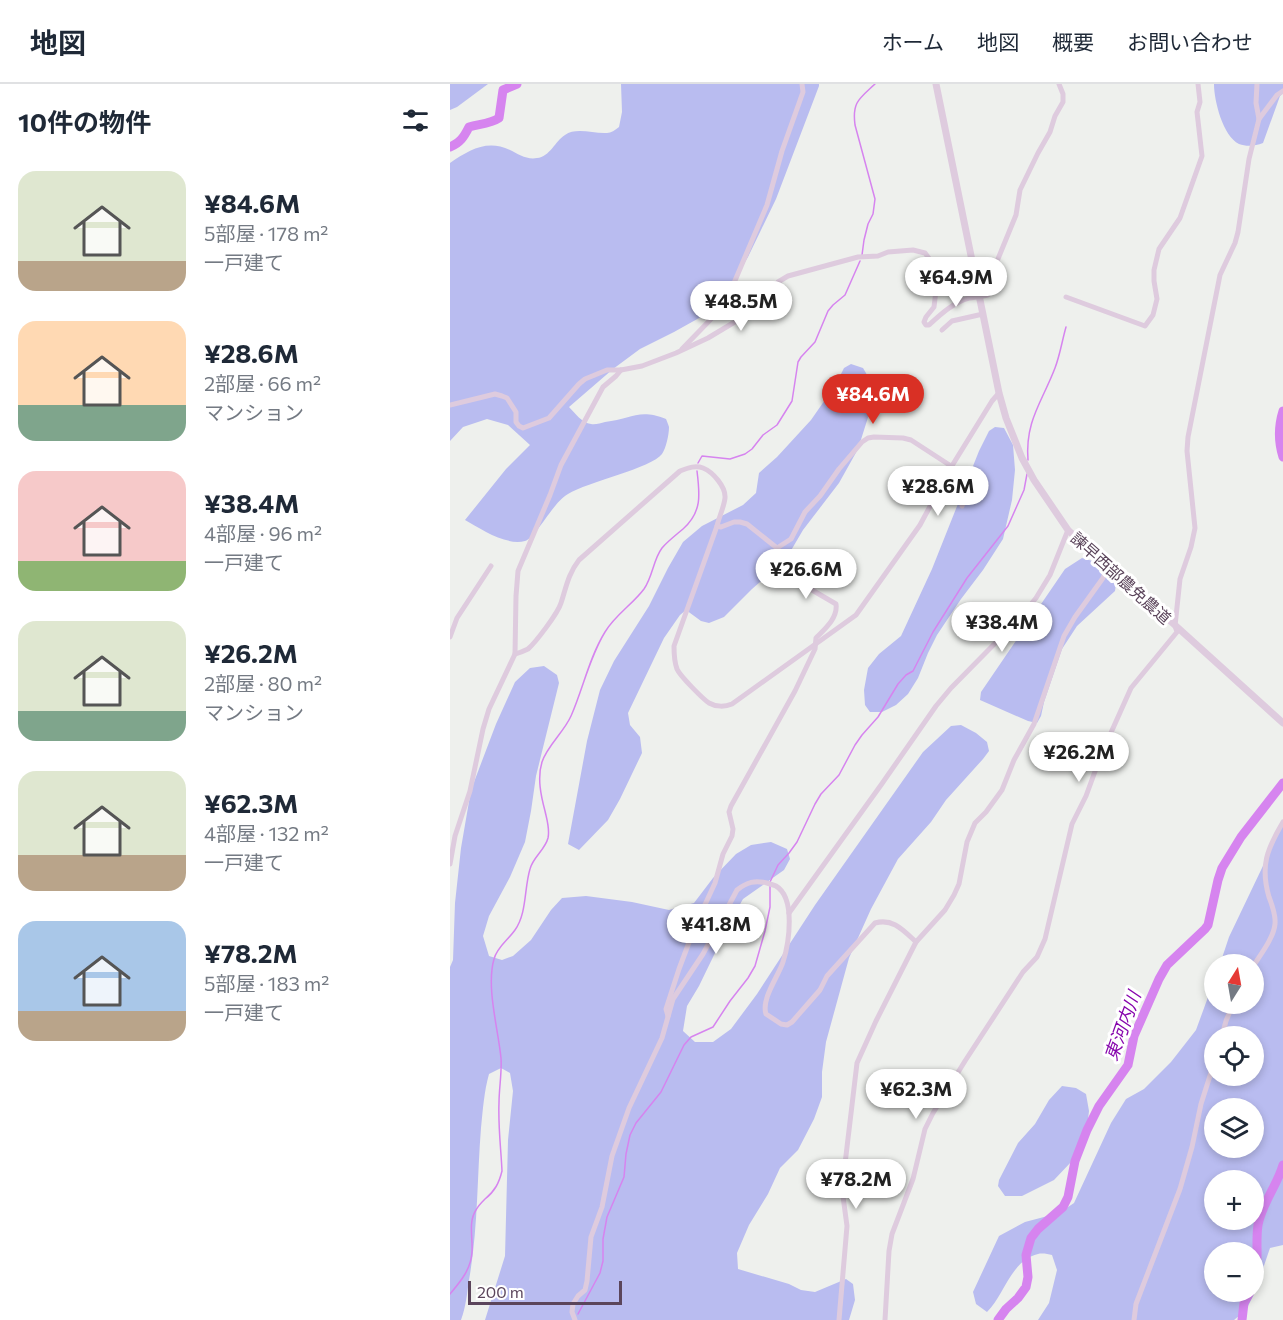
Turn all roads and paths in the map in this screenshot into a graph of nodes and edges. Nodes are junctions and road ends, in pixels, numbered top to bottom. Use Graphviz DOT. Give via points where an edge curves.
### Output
graph roads {
  1 [pos="802,84"];
  2 [pos="936,84"];
  3 [pos="1059,84"];
  4 [pos="1198,84"];
  5 [pos="1257,84"];
  6 [pos="1283,91"];
  7 [pos="1259,119"];
  8 [pos="1066,297"];
  9 [pos="980,298"];
  10 [pos="983,314"];
  11 [pos="942,330"];
  12 [pos="679,352"];
  13 [pos="621,370"];
  14 [pos="999,393"];
  15 [pos="450,405"];
  16 [pos="951,466"];
  17 [pos="962,506"];
  18 [pos="717,526"];
  19 [pos="1068,530"];
  20 [pos="777,548"];
  21 [pos="491,567"];
  22 [pos="1107,567"];
  23 [pos="1175,626"];
  24 [pos="450,637"];
  25 [pos="814,645"];
  26 [pos="515,654"];
  27 [pos="1283,723"];
  28 [pos="1283,822"];
  29 [pos="450,864"];
  30 [pos="789,913"];
  31 [pos="916,942"];
  32 [pos="1260,954"];
  33 [pos="668,1016"];
  34 [pos="1207,1086"];
  35 [pos="575,1320"];
  36 [pos="840,1320"];
  37 [pos="885,1320"];
  38 [pos="1134,1320"];
  1 -- 12 [label="street" via="803,92 767,205 734,283 713,317"];
  2 -- 9 [label="street, 諫早西部農免農道"];
  3 -- 9 [label="street" via="1063,102 1020,190 1016,215 993,271 991,289"];
  4 -- 8 [label="street" via="1202,156 1180,218 1159,249 1154,270 1157,299 1153,315 1145,326"];
  5 -- 7 [label="street"];
  6 -- 7 [label="street"];
  7 -- 23 [label="street" via="1238,232 1220,275 1188,437 1195,528 1180,579"];
  9 -- 10 [label="street, 諫早西部農免農道"];
  9 -- 12 [label="street" via="961,301 926,325 926,317 934,307 937,282 925,253 913,250 852,258 788,276 778,282 759,311"];
  10 -- 11 [label="street" via="952,321"];
  10 -- 14 [label="street, 諫早西部農免農道"];
  12 -- 13 [label="street"];
  13 -- 15 [label="street" via="607,370 585,379 549,418 529,427 519,426 507,398 495,394"];
  13 -- 26 [label="street" via="603,387 561,465 518,572"];
  14 -- 16 [label="street"];
  14 -- 19 [label="street, 諫早西部農免農道" via="1022,458"];
  16 -- 17 [label="street" via="971,482"];
  16 -- 20 [label="street" via="911,440 868,438 805,512 791,539"];
  16 -- 25 [label="street" via="920,525 856,615"];
  18 -- 20 [label="street" via="747,524"];
  18 -- 25 [label="street" via="674,646 680,675 710,704 726,706"];
  18 -- 26 [label="street" via="725,497 722,486 703,468 692,466 680,471 579,560 568,579 561,606 533,643"];
  19 -- 22 [label="street, 諫早西部農免農道"];
  19 -- 30 [label="street" via="1036,598 936,706"];
  20 -- 25 [label="street" via="800,583 836,604 834,616"];
  21 -- 24 [label="street"];
  22 -- 23 [label="street, 諫早西部農免農道"];
  22 -- 31 [label="street" via="1064,636 1034,724 1002,790 975,823 954,895"];
  23 -- 27 [label="street, 諫早西部農免農道"];
  23 -- 37 [label="street" via="1177,632 1131,688 1072,824 1041,950 965,1061 925,1129 913,1179 892,1234"];
  25 -- 33 [label="street" via="791,699 731,806 732,836 678,969 666,1009"];
  26 -- 29 [label="street" via="489,709"];
  28 -- 32 [label="street" via="1268,851 1265,872 1276,921"];
  30 -- 31 [label="street" via="788,943 764,1009 781,1024 792,1022 875,923 899,926"];
  30 -- 33 [label="street" via="782,891 775,885 758,881 736,890 703,954 673,999"];
  31 -- 36 [label="street" via="857,1063 842,1189 847,1226"];
  33 -- 35 [label="street" via="612,1156 602,1207 591,1237 585,1290 573,1304"];
  34 -- 38 [label="street" via="1180,1189 1136,1304"];
}
